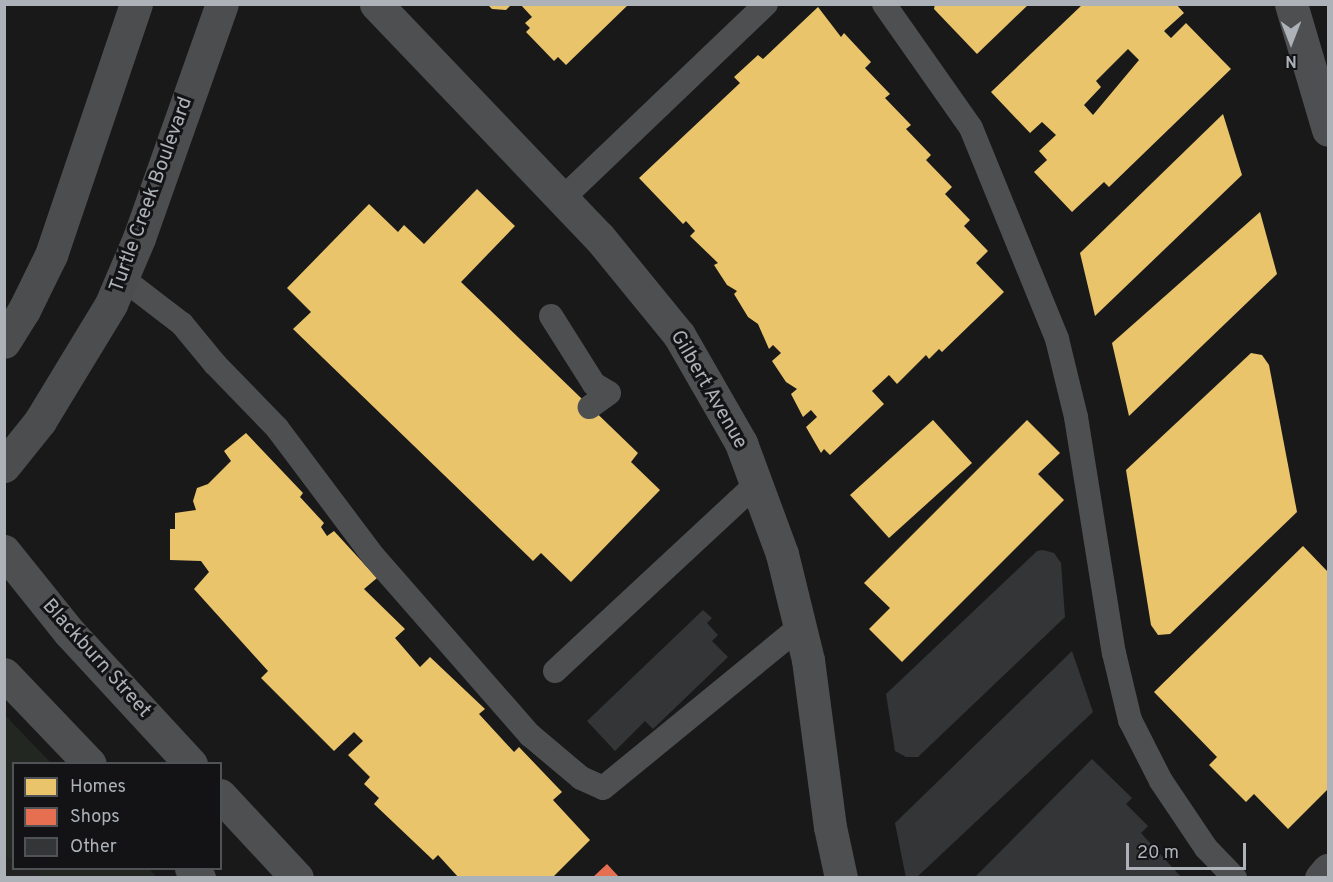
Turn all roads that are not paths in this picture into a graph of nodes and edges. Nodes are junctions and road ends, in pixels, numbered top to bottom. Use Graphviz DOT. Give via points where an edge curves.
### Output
graph roads {
  1 [pos="136,4"];
  2 [pos="222,4"];
  3 [pos="376,4"];
  4 [pos="766,4"];
  5 [pos="884,4"];
  6 [pos="1291,4"];
  7 [pos="1329,130"];
  8 [pos="562,199"];
  9 [pos="122,278"];
  10 [pos="551,316"];
  11 [pos="4,342"];
  12 [pos="590,407"];
  13 [pos="4,466"];
  14 [pos="756,484"];
  15 [pos="4,551"];
  16 [pos="800,627"];
  17 [pos="555,671"];
  18 [pos="4,674"];
  19 [pos="88,762"];
  20 [pos="189,762"];
  21 [pos="222,797"];
  22 [pos="1329,870"];
  23 [pos="297,878"];
  24 [pos="841,878"];
  25 [pos="1234,878"];
  26 [pos="1321,878"];
  1 -- 11 [label="main road" via="51,255"];
  2 -- 9 [label="main road, Turtle Creek Boulevard"];
  3 -- 8 [label="street, Gilbert Avenue"];
  4 -- 8 [label="lane"];
  5 -- 25 [label="lane" via="971,128 1057,339 1076,417 1114,653 1130,720 1168,791 1206,848"];
  6 -- 7 [label="street"];
  8 -- 14 [label="street, Gilbert Avenue" via="599,237 679,335 741,443"];
  9 -- 13 [label="main road, Turtle Creek Boulevard" via="111,304 40,422"];
  9 -- 16 [label="lane" via="182,324 277,428 374,557 530,735 581,778 603,788"];
  10 -- 12 [label="lane" via="594,384 609,393"];
  14 -- 16 [label="street, Gilbert Avenue" via="782,554"];
  14 -- 17 [label="lane"];
  15 -- 20 [label="street, Blackburn Street" via="69,632"];
  16 -- 24 [label="street, Gilbert Avenue"];
  18 -- 19 [label="street"];
  21 -- 23 [label="street"];
  22 -- 26 [label="main road"];
}
